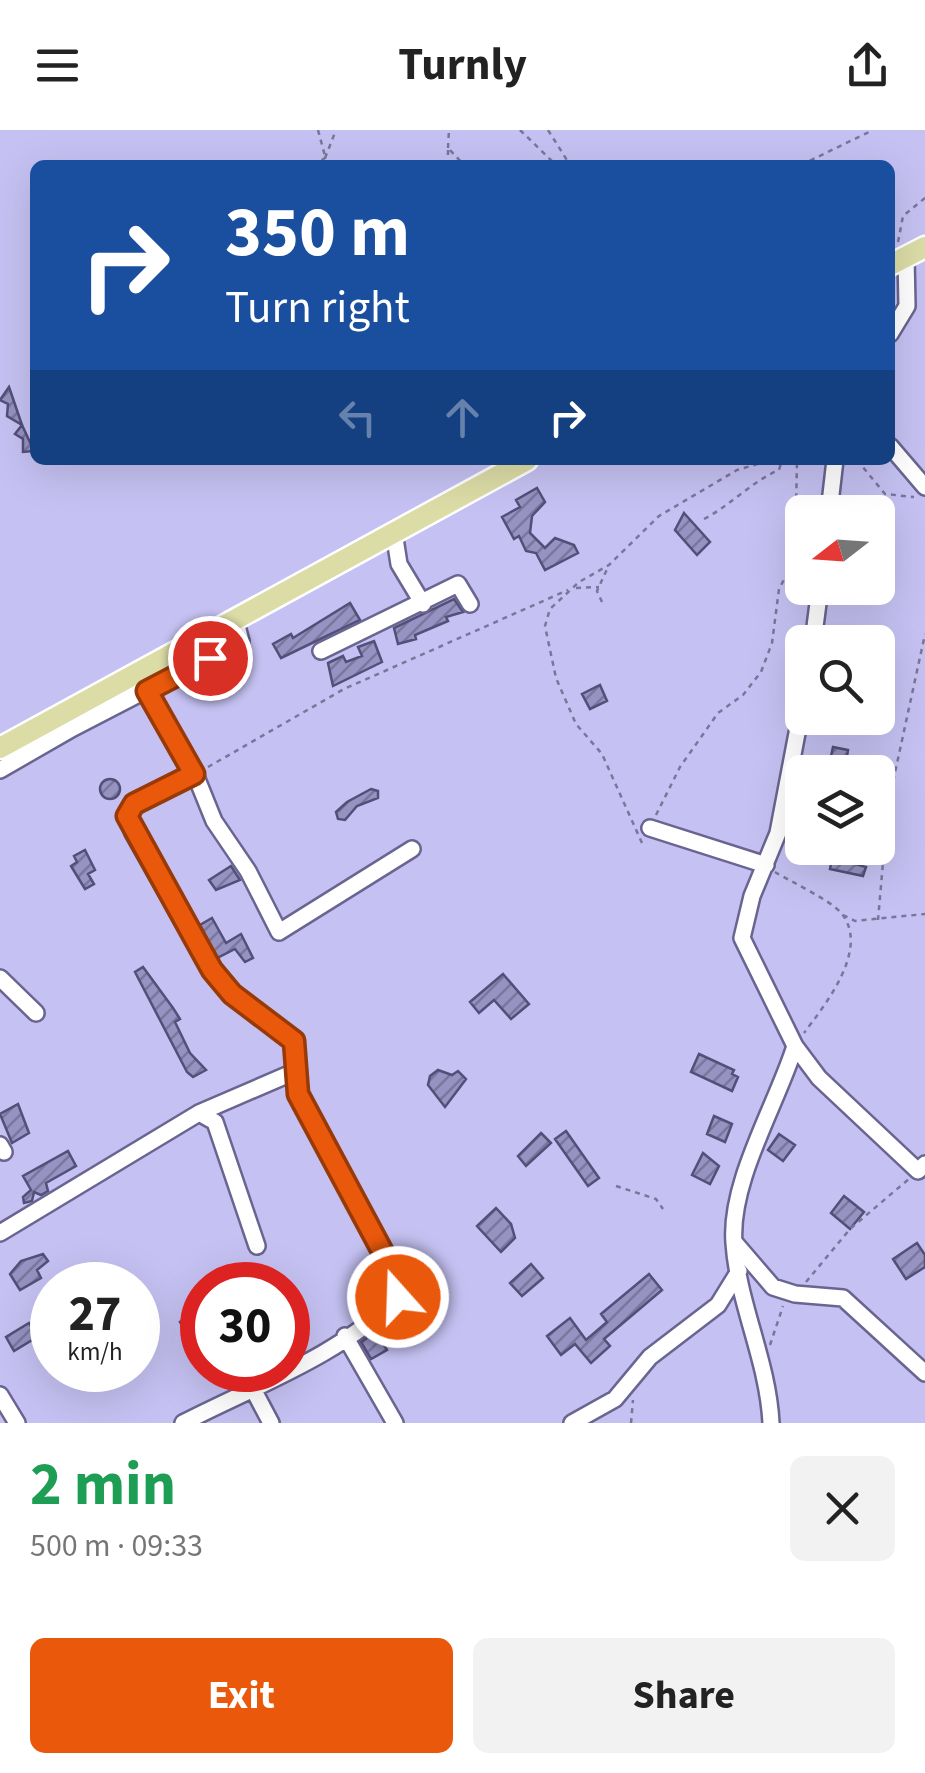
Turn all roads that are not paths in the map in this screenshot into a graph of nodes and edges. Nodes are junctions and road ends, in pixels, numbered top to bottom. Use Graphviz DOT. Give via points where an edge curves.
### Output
graph roads {
  1 [pos="904,258"];
  2 [pos="895,326"];
  3 [pos="895,452"];
  4 [pos="517,465"];
  5 [pos="834,465"];
  6 [pos="925,487"];
  7 [pos="831,495"];
  8 [pos="394,532"];
  9 [pos="424,604"];
  10 [pos="470,604"];
  11 [pos="235,619"];
  12 [pos="321,651"];
  13 [pos="147,691"];
  14 [pos="69,720"];
  15 [pos="797,735"];
  16 [pos="0,748"];
  17 [pos="0,770"];
  18 [pos="194,774"];
  19 [pos="650,828"];
  20 [pos="412,849"];
  21 [pos="766,866"];
  22 [pos="0,978"];
  23 [pos="36,1013"];
  24 [pos="795,1046"];
  25 [pos="294,1072"];
  26 [pos="199,1113"];
  27 [pos="925,1164"];
  28 [pos="0,1233"];
  29 [pos="734,1240"];
  30 [pos="257,1246"];
  31 [pos="739,1270"];
  32 [pos="345,1336"];
  33 [pos="310,1359"];
  34 [pos="925,1373"];
  35 [pos="247,1392"];
  36 [pos="255,1392"];
  37 [pos="0,1395"];
  38 [pos="16,1423"];
  39 [pos="183,1423"];
  40 [pos="271,1423"];
  41 [pos="395,1423"];
  42 [pos="572,1423"];
  43 [pos="771,1423"];
  1 -- 2 [label="street" via="907,306"];
  3 -- 6 [label="street"];
  4 -- 8 [label="main road"];
  5 -- 7 [label="street"];
  8 -- 9 [label="street" via="399,564"];
  8 -- 11 [label="main road"];
  9 -- 10 [label="street" via="458,584"];
  9 -- 12 [label="street"];
  11 -- 13 [label="street" via="241,642"];
  11 -- 14 [label="main road"];
  13 -- 14 [label="street"];
  13 -- 18 [label="street"];
  14 -- 16 [label="main road"];
  14 -- 17 [label="street"];
  15 -- 21 [label="street"];
  18 -- 20 [label="street" via="279,932"];
  18 -- 25 [label="street" via="134,804 127,816 212,970 232,994 294,1041"];
  19 -- 21 [label="street"];
  21 -- 24 [label="street" via="742,938"];
  22 -- 23 [label="street"];
  24 -- 27 [label="street" via="918,1171"];
  24 -- 29 [label="street" via="738,1196"];
  25 -- 26 [label="street"];
  25 -- 32 [label="street" via="329,1160 398,1283 398,1297 376,1319"];
  26 -- 28 [label="street"];
  26 -- 30 [label="street" via="215,1122"];
  29 -- 31 [label="street"];
  29 -- 34 [label="street" via="773,1287 843,1298"];
  31 -- 42 [label="street" via="718,1305 650,1357 615,1398"];
  31 -- 43 [label="street"];
  32 -- 33 [label="street"];
  32 -- 41 [label="street"];
  35 -- 39 [label="street"];
  36 -- 40 [label="street"];
  37 -- 38 [label="street"];
}
